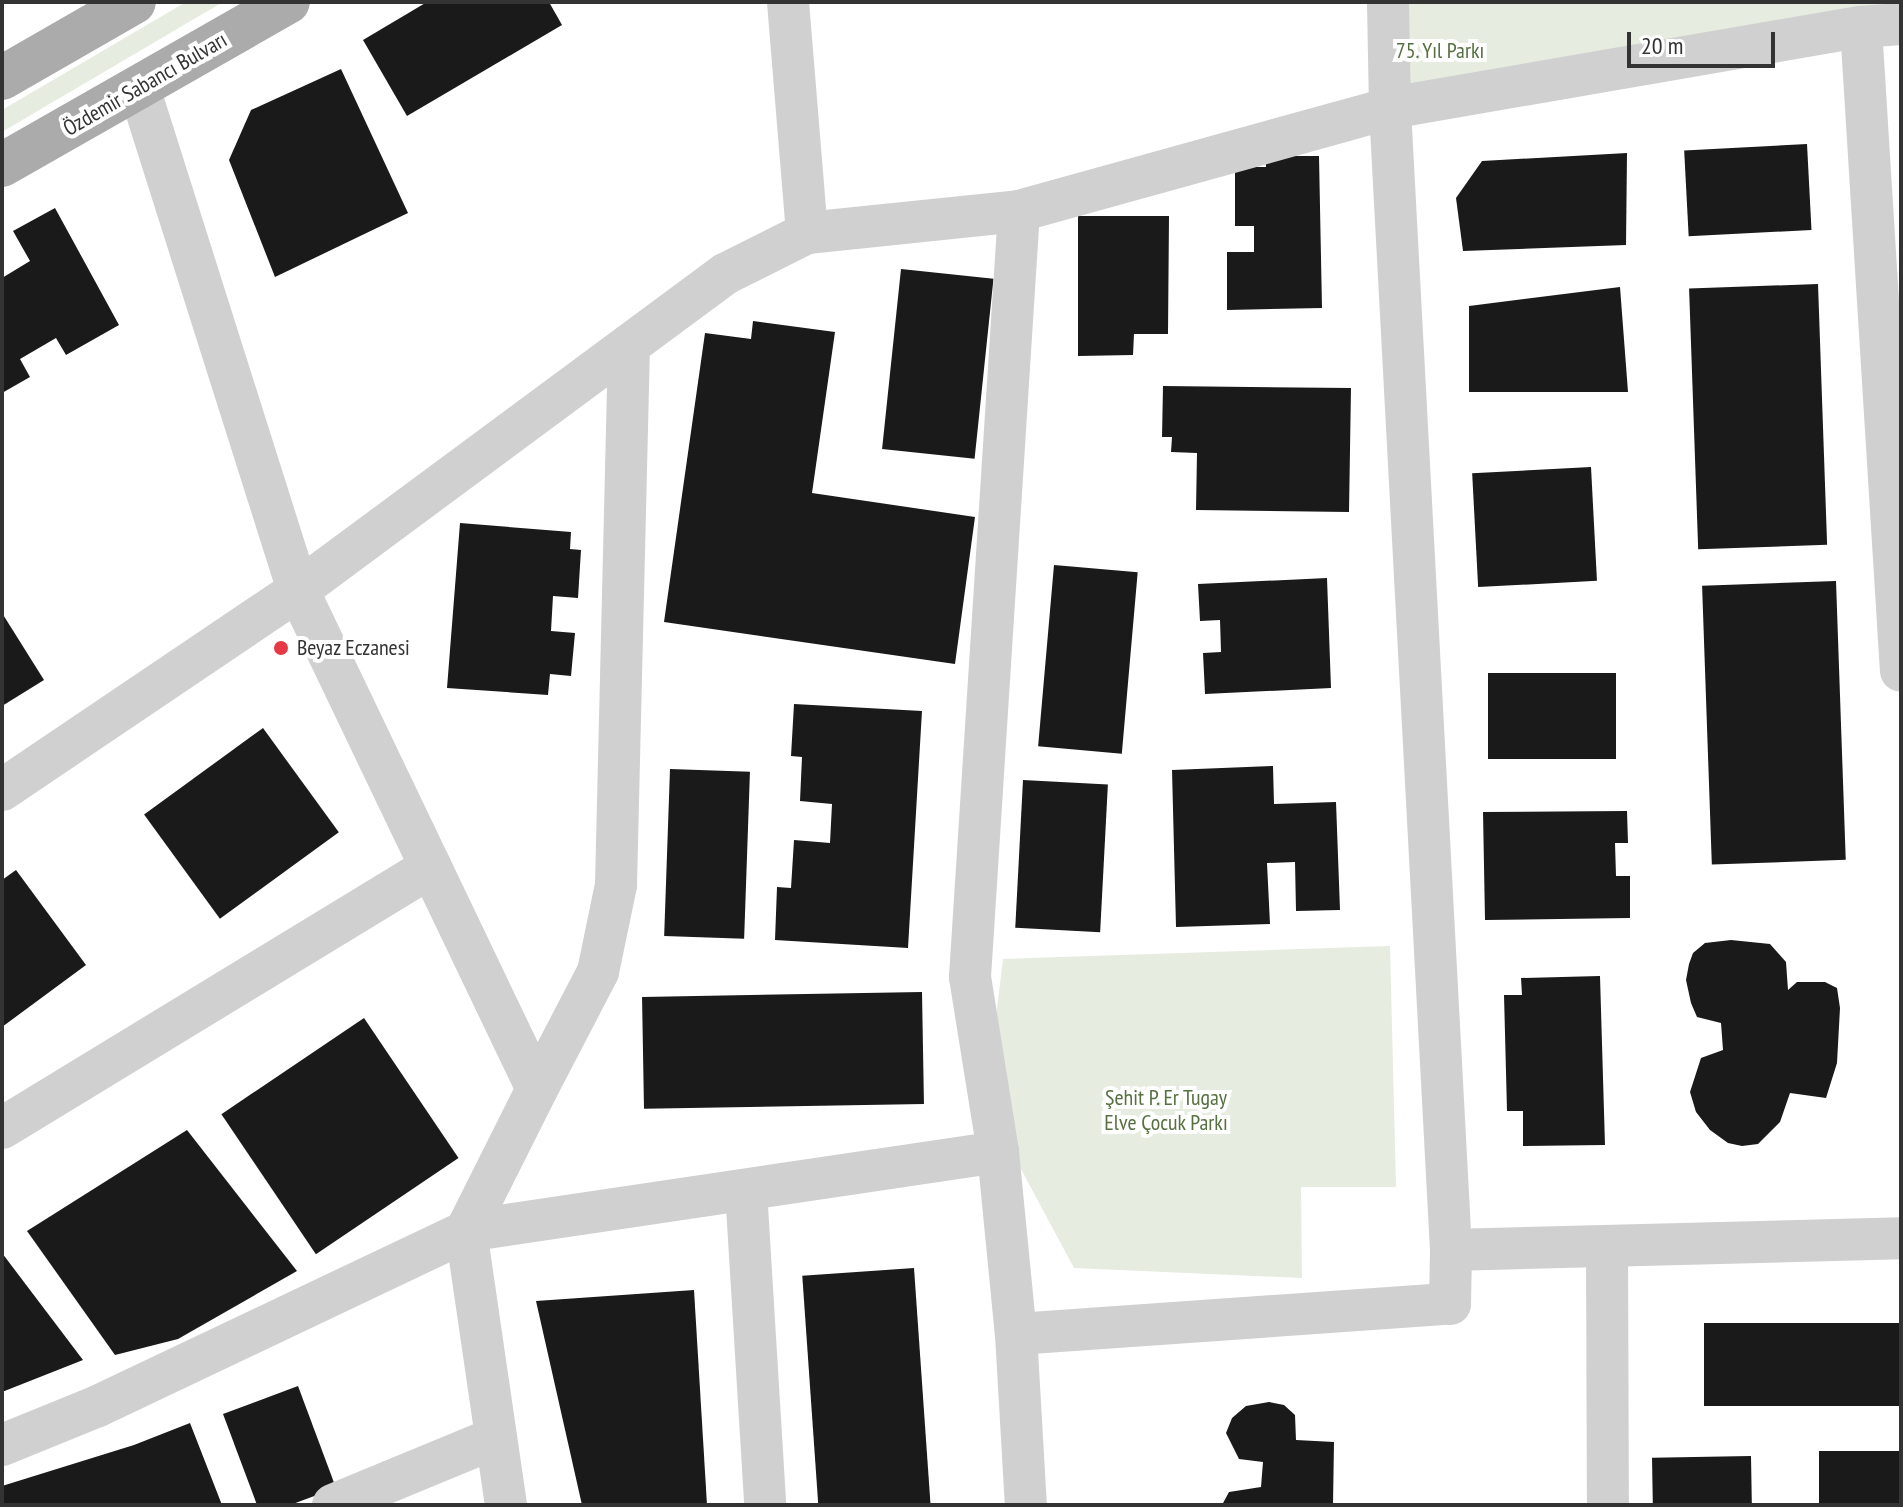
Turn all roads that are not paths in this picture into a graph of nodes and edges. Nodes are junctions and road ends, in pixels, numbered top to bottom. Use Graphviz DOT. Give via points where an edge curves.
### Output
graph roads {
  1 [pos="134,2"];
  2 [pos="288,2"];
  3 [pos="788,2"];
  4 [pos="1388,2"];
  5 [pos="1881,26"];
  6 [pos="2,78"];
  7 [pos="139,88"];
  8 [pos="1390,108"];
  9 [pos="2,165"];
  10 [pos="1019,211"];
  11 [pos="807,233"];
  12 [pos="629,345"];
  13 [pos="1898,571"];
  14 [pos="298,590"];
  15 [pos="1901,671"];
  16 [pos="2,790"];
  17 [pos="431,867"];
  18 [pos="537,1089"];
  19 [pos="2,1128"];
  20 [pos="998,1152"];
  21 [pos="746,1190"];
  22 [pos="466,1231"];
  23 [pos="1901,1238"];
  24 [pos="1607,1247"];
  25 [pos="1451,1250"];
  26 [pos="1016,1334"];
  27 [pos="495,1438"];
  28 [pos="2,1445"];
  29 [pos="333,1505"];
  30 [pos="506,1505"];
  31 [pos="765,1505"];
  32 [pos="1026,1505"];
  33 [pos="1608,1505"];
  1 -- 6 [label="main road"];
  2 -- 7 [label="main road, Özdemir Sabancı Bulvarı"];
  3 -- 11 [label="street"];
  4 -- 8 [label="street"];
  5 -- 8 [label="street"];
  5 -- 13 [label="street"];
  7 -- 9 [label="main road, Özdemir Sabancı Bulvarı"];
  7 -- 14 [label="street"];
  8 -- 10 [label="street"];
  8 -- 25 [label="street"];
  10 -- 11 [label="street"];
  10 -- 20 [label="street" via="970,977"];
  11 -- 12 [label="street" via="725,274"];
  12 -- 14 [label="street"];
  12 -- 18 [label="street" via="616,885 598,972"];
  13 -- 15 [label="street"];
  14 -- 16 [label="street"];
  14 -- 17 [label="street"];
  17 -- 18 [label="street"];
  17 -- 19 [label="street"];
  18 -- 22 [label="street"];
  20 -- 21 [label="street"];
  20 -- 26 [label="street"];
  21 -- 22 [label="street"];
  21 -- 31 [label="street"];
  22 -- 27 [label="street"];
  22 -- 28 [label="street" via="98,1406"];
  23 -- 24 [label="street"];
  24 -- 25 [label="street"];
  24 -- 33 [label="street"];
  25 -- 26 [label="street" via="1450,1304"];
  26 -- 32 [label="street"];
  27 -- 29 [label="street"];
  27 -- 30 [label="street"];
}
